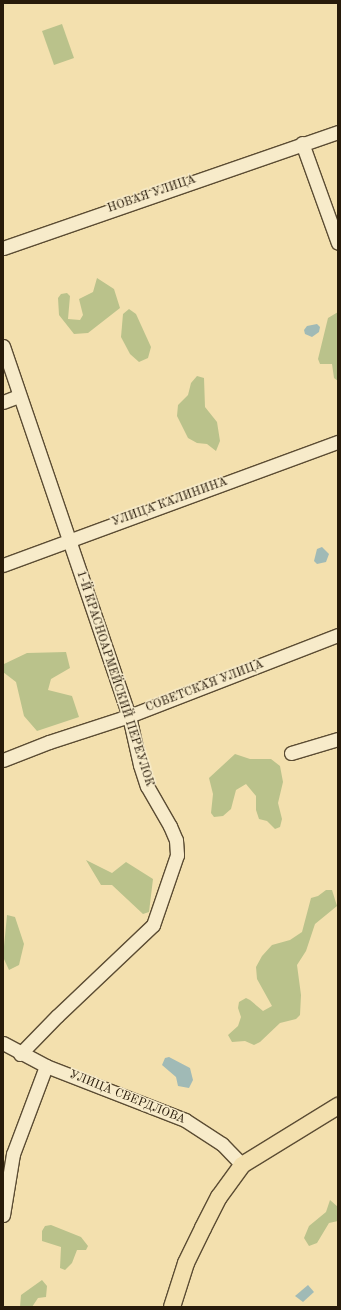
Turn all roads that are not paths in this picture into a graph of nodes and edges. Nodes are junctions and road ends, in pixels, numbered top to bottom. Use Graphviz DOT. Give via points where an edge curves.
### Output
graph roads {
  1 [pos="338,132"];
  2 [pos="302,143"];
  3 [pos="338,243"];
  4 [pos="3,248"];
  5 [pos="3,346"];
  6 [pos="19,396"];
  7 [pos="3,402"];
  8 [pos="338,442"];
  9 [pos="70,540"];
  10 [pos="3,565"];
  11 [pos="338,636"];
  12 [pos="129,716"];
  13 [pos="338,739"];
  14 [pos="291,753"];
  15 [pos="3,760"];
  16 [pos="3,1043"];
  17 [pos="20,1054"];
  18 [pos="46,1066"];
  19 [pos="338,1106"];
  20 [pos="242,1165"];
  21 [pos="3,1215"];
  22 [pos="172,1307"];
  1 -- 2 [label="street, НОВАЯ УЛИЦА"];
  2 -- 3 [label="street"];
  2 -- 4 [label="street, НОВАЯ УЛИЦА"];
  5 -- 6 [label="street, 1-Й КРАСНОАРМЕЙСКИЙ ПЕРЕУЛОК"];
  6 -- 7 [label="street"];
  6 -- 9 [label="street, 1-Й КРАСНОАРМЕЙСКИЙ ПЕРЕУЛОК"];
  8 -- 9 [label="street, УЛИЦА КАЛИНИНА"];
  9 -- 10 [label="street, УЛИЦА КАЛИНИНА"];
  9 -- 12 [label="street, 1-Й КРАСНОАРМЕЙСКИЙ ПЕРЕУЛОК"];
  11 -- 12 [label="street, СОВЕТСКАЯ УЛИЦА"];
  12 -- 15 [label="street, СОВЕТСКАЯ УЛИЦА" via="48,742"];
  12 -- 17 [label="street, 1-Й КРАСНОАРМЕЙСКИЙ ПЕРЕУЛОК" via="147,786 176,840 174,862 153,925"];
  13 -- 14 [label="street"];
  16 -- 17 [label="street, УЛИЦА СВЕРДЛОВА"];
  17 -- 18 [label="street, УЛИЦА СВЕРДЛОВА"];
  18 -- 20 [label="street, УЛИЦА СВЕРДЛОВА" via="185,1120 222,1144"];
  18 -- 21 [label="street" via="14,1154"];
  19 -- 20 [label="main road"];
  20 -- 22 [label="main road" via="219,1197 196,1242 186,1263"];
}
